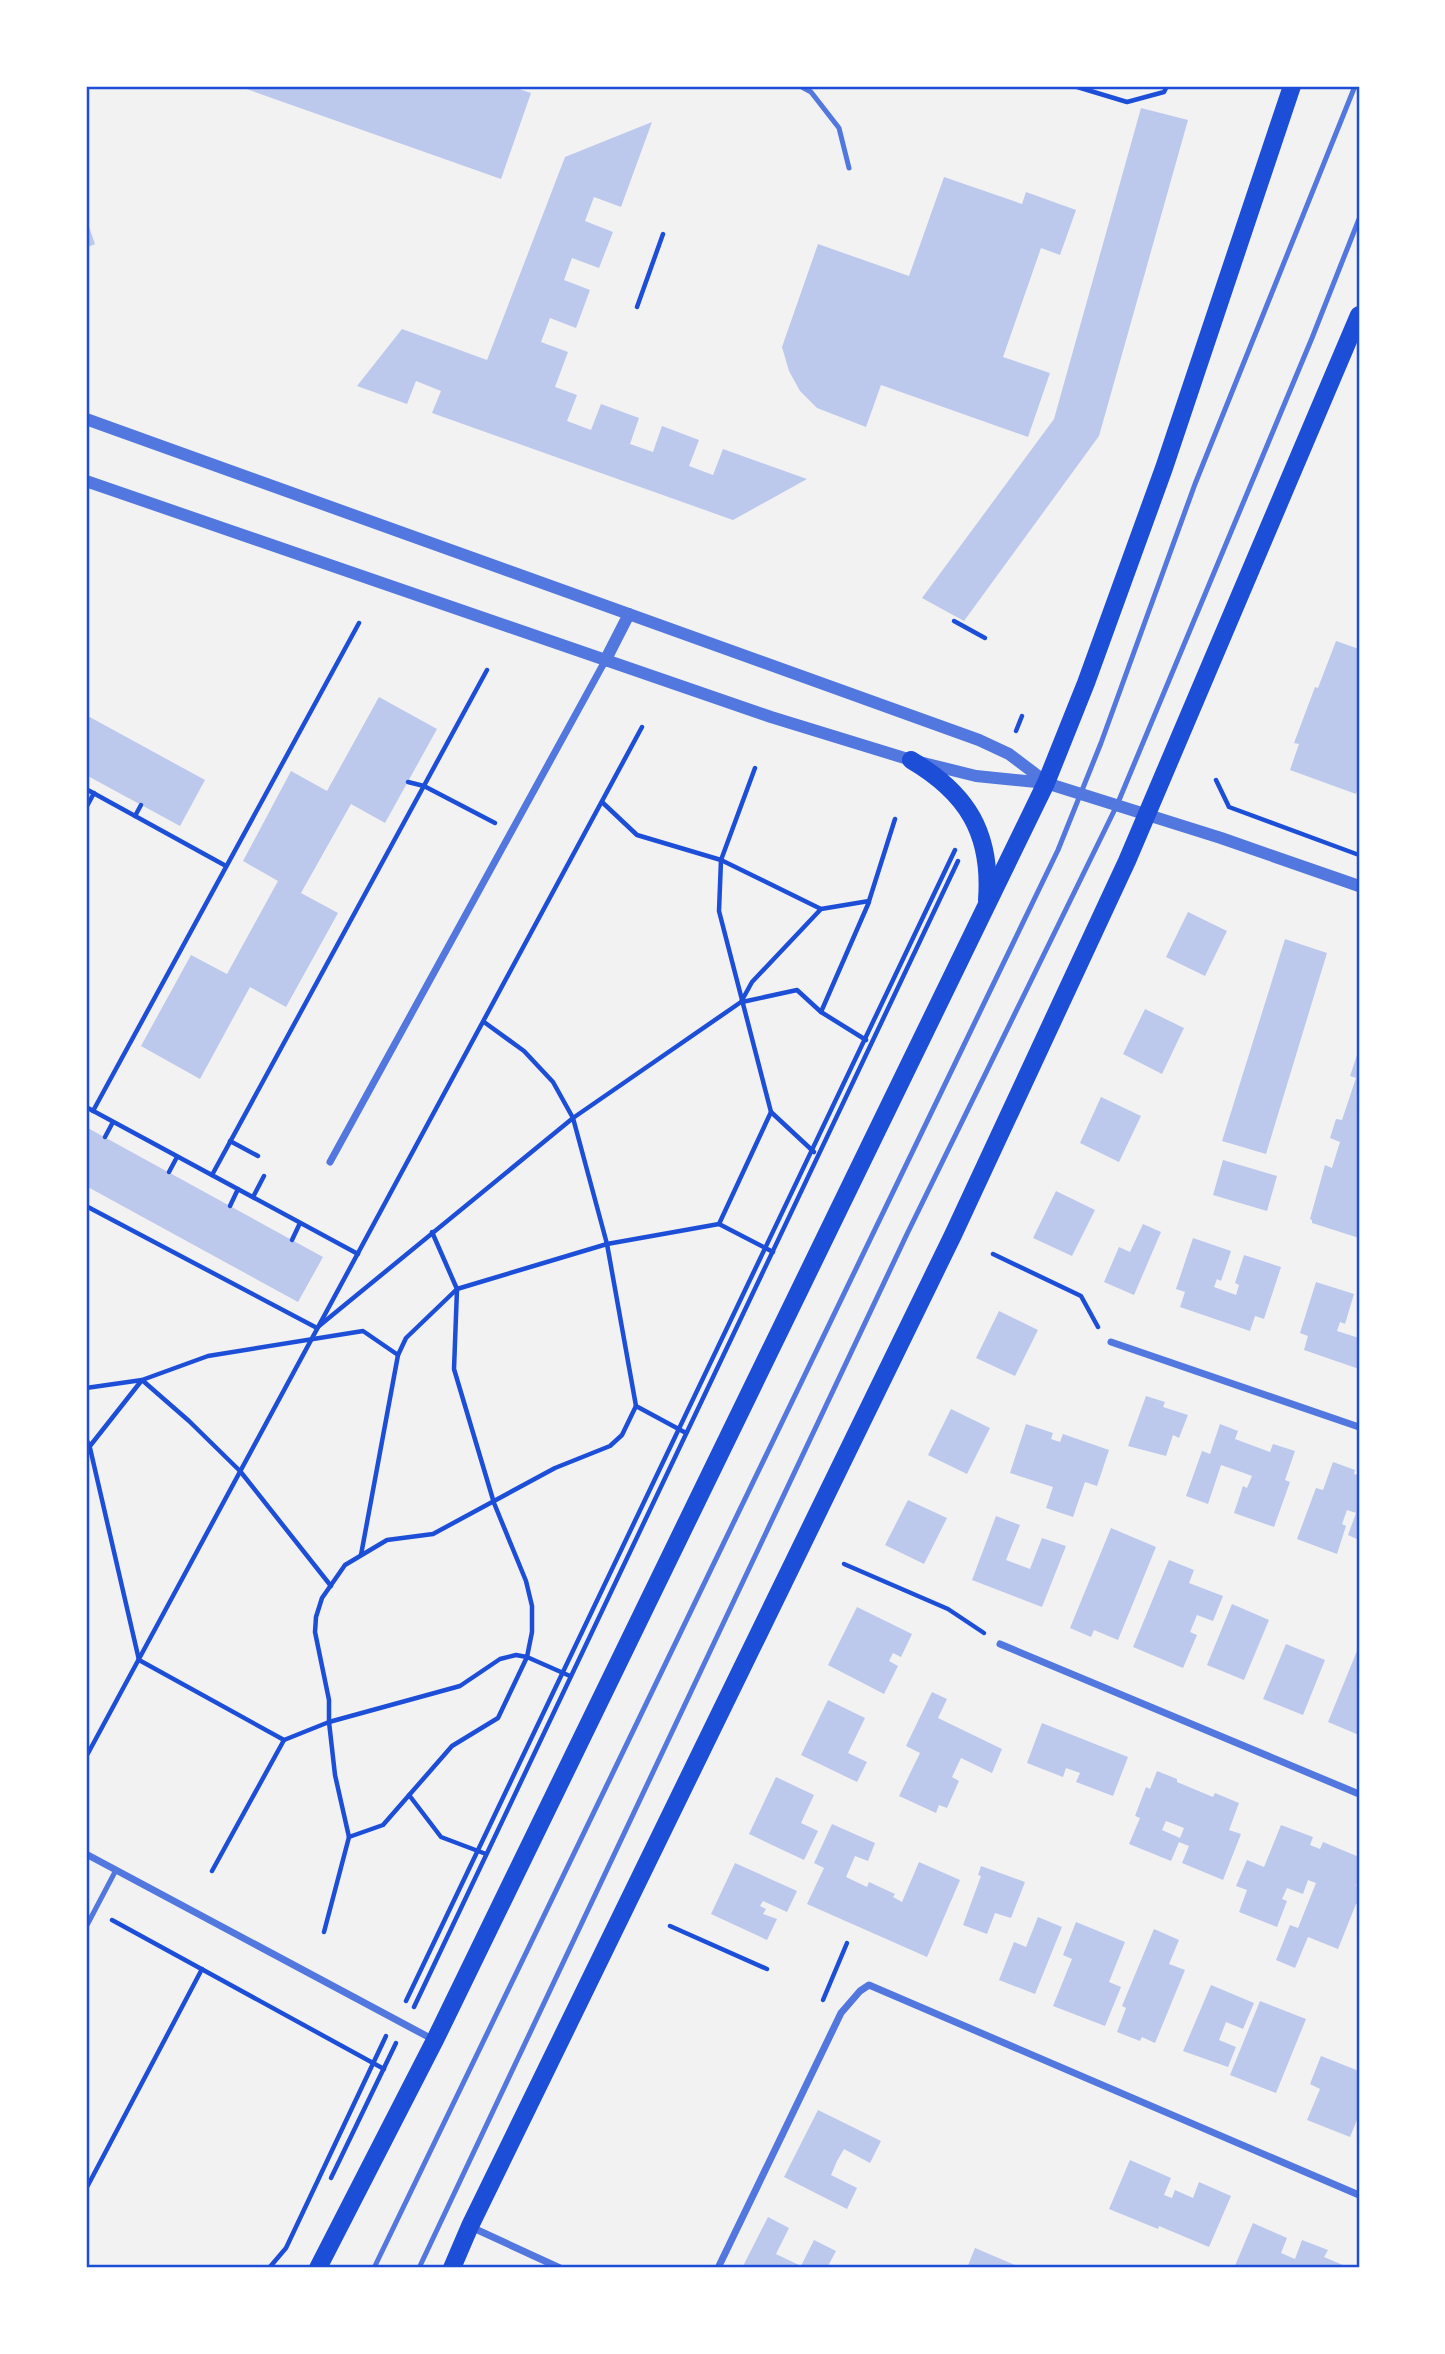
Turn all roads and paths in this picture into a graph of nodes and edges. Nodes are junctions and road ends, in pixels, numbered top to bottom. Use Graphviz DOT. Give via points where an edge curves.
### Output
graph roads {
  1 [pos="800,86"];
  2 [pos="1074,86"];
  3 [pos="1167,86"];
  4 [pos="1292,86"];
  5 [pos="1355,86"];
  6 [pos="849,167"];
  7 [pos="1359,219"];
  8 [pos="663,234"];
  9 [pos="637,307"];
  10 [pos="1359,315"];
  11 [pos="86,419"];
  12 [pos="86,481"];
  13 [pos="629,614"];
  14 [pos="954,621"];
  15 [pos="359,623"];
  16 [pos="985,638"];
  17 [pos="605,661"];
  18 [pos="487,670"];
  19 [pos="1021,716"];
  20 [pos="642,727"];
  21 [pos="1015,732"];
  22 [pos="911,760"];
  23 [pos="755,768"];
  24 [pos="1216,780"];
  25 [pos="408,782"];
  26 [pos="1046,783"];
  27 [pos="424,786"];
  28 [pos="86,789"];
  29 [pos="94,793"];
  30 [pos="1081,794"];
  31 [pos="602,802"];
  32 [pos="141,805"];
  33 [pos="1117,805"];
  34 [pos="86,808"];
  35 [pos="1149,815"];
  36 [pos="135,816"];
  37 [pos="895,820"];
  38 [pos="512,832"];
  39 [pos="959,842"];
  40 [pos="1359,855"];
  41 [pos="960,857"];
  42 [pos="721,860"];
  43 [pos="226,866"];
  44 [pos="1359,886"];
  45 [pos="869,901"];
  46 [pos="986,906"];
  47 [pos="821,909"];
  48 [pos="741,1002"];
  49 [pos="821,1012"];
  50 [pos="484,1022"];
  51 [pos="865,1039"];
  52 [pos="872,1042"];
  53 [pos="86,1107"];
  54 [pos="93,1111"];
  55 [pos="771,1112"];
  56 [pos="573,1118"];
  57 [pos="113,1122"];
  58 [pos="105,1137"];
  59 [pos="230,1141"];
  60 [pos="812,1152"];
  61 [pos="819,1154"];
  62 [pos="258,1156"];
  63 [pos="177,1157"];
  64 [pos="330,1162"];
  65 [pos="169,1172"];
  66 [pos="212,1175"];
  67 [pos="264,1177"];
  68 [pos="238,1189"];
  69 [pos="253,1197"];
  70 [pos="86,1206"];
  71 [pos="230,1206"];
  72 [pos="300,1223"];
  73 [pos="719,1224"];
  74 [pos="432,1232"];
  75 [pos="292,1240"];
  76 [pos="607,1244"];
  77 [pos="766,1247"];
  78 [pos="773,1252"];
  79 [pos="358,1254"];
  80 [pos="993,1254"];
  81 [pos="457,1289"];
  82 [pos="317,1328"];
  83 [pos="312,1339"];
  84 [pos="1111,1342"];
  85 [pos="398,1355"];
  86 [pos="142,1380"];
  87 [pos="86,1388"];
  88 [pos="636,1406"];
  89 [pos="1359,1427"];
  90 [pos="679,1429"];
  91 [pos="686,1433"];
  92 [pos="86,1438"];
  93 [pos="88,1449"];
  94 [pos="240,1471"];
  95 [pos="494,1503"];
  96 [pos="361,1555"];
  97 [pos="844,1564"];
  98 [pos="331,1586"];
  99 [pos="1000,1644"];
  100 [pos="527,1657"];
  101 [pos="139,1660"];
  102 [pos="563,1673"];
  103 [pos="570,1676"];
  104 [pos="329,1721"];
  105 [pos="284,1740"];
  106 [pos="86,1757"];
  107 [pos="1359,1794"];
  108 [pos="409,1795"];
  109 [pos="349,1837"];
  110 [pos="478,1851"];
  111 [pos="86,1854"];
  112 [pos="486,1854"];
  113 [pos="116,1870"];
  114 [pos="212,1871"];
  115 [pos="94,1910"];
  116 [pos="670,1926"];
  117 [pos="86,1927"];
  118 [pos="324,1932"];
  119 [pos="847,1943"];
  120 [pos="202,1969"];
  121 [pos="766,1969"];
  122 [pos="821,2004"];
  123 [pos="403,2008"];
  124 [pos="412,2011"];
  125 [pos="385,2038"];
  126 [pos="435,2040"];
  127 [pos="396,2043"];
  128 [pos="373,2063"];
  129 [pos="384,2069"];
  130 [pos="329,2182"];
  131 [pos="86,2189"];
  132 [pos="1359,2195"];
  133 [pos="470,2226"];
  134 [pos="269,2268"];
  135 [pos="317,2268"];
  136 [pos="374,2268"];
  137 [pos="419,2268"];
  138 [pos="452,2268"];
  139 [pos="560,2268"];
  140 [pos="718,2268"];
  1 -- 6 [label="lane" via="811,92 839,128"];
  2 -- 3 [label="path" via="1127,102 1164,92"];
  4 -- 26 [label="main road" via="1164,468"];
  5 -- 30 [label="lane" via="1195,484"];
  7 -- 33 [label="lane"];
  8 -- 9 [label="path"];
  10 -- 35 [label="main road"];
  11 -- 13 [label="street"];
  12 -- 17 [label="street"];
  13 -- 17 [label="street"];
  13 -- 26 [label="street" via="979,740 1009,754"];
  14 -- 16 [label="path"];
  15 -- 43 [label="path"];
  17 -- 22 [label="street"];
  17 -- 38 [label="street"];
  18 -- 27 [label="path"];
  19 -- 21 [label="path"];
  20 -- 31 [label="path"];
  22 -- 26 [label="street" via="976,776"];
  22 -- 46 [label="main road" via="944,782 974,821 986,854"];
  23 -- 42 [label="path"];
  24 -- 40 [label="path" via="1229,807"];
  25 -- 27 [label="path"];
  26 -- 30 [label="street"];
  26 -- 46 [label="main road"];
  27 -- 38 [label="path"];
  27 -- 59 [label="path"];
  28 -- 29 [label="path"];
  29 -- 34 [label="path"];
  29 -- 36 [label="path"];
  30 -- 33 [label="street"];
  30 -- 136 [label="lane"];
  31 -- 42 [label="path" via="637,835"];
  31 -- 50 [label="path"];
  32 -- 36 [label="path"];
  33 -- 35 [label="street"];
  33 -- 137 [label="lane" via="907,1234"];
  35 -- 44 [label="street"];
  35 -- 133 [label="main road" via="953,1235"];
  36 -- 43 [label="path"];
  37 -- 45 [label="path"];
  38 -- 64 [label="street"];
  39 -- 51 [label="path"];
  41 -- 52 [label="path"];
  42 -- 47 [label="path"];
  42 -- 48 [label="path" via="719,911"];
  43 -- 54 [label="path"];
  45 -- 47 [label="path"];
  45 -- 49 [label="path"];
  46 -- 126 [label="main road"];
  47 -- 48 [label="path" via="752,982"];
  48 -- 49 [label="path" via="797,990"];
  48 -- 55 [label="path"];
  48 -- 56 [label="path"];
  49 -- 51 [label="path"];
  50 -- 56 [label="path" via="524,1051 553,1082"];
  50 -- 79 [label="path"];
  51 -- 52 [label="path"];
  51 -- 60 [label="path"];
  52 -- 61 [label="path"];
  53 -- 54 [label="path"];
  54 -- 57 [label="path"];
  55 -- 60 [label="path"];
  55 -- 73 [label="path"];
  56 -- 74 [label="path"];
  56 -- 76 [label="path"];
  57 -- 58 [label="path"];
  57 -- 63 [label="path"];
  59 -- 62 [label="path"];
  59 -- 66 [label="path"];
  60 -- 61 [label="path"];
  60 -- 77 [label="path"];
  61 -- 78 [label="path"];
  63 -- 65 [label="path"];
  63 -- 66 [label="path"];
  66 -- 68 [label="path"];
  67 -- 69 [label="path"];
  68 -- 69 [label="path"];
  68 -- 71 [label="path"];
  69 -- 72 [label="path"];
  70 -- 82 [label="path"];
  72 -- 75 [label="path"];
  72 -- 79 [label="path"];
  73 -- 76 [label="path"];
  73 -- 77 [label="path"];
  74 -- 81 [label="path"];
  74 -- 82 [label="path"];
  76 -- 81 [label="path"];
  76 -- 88 [label="path"];
  77 -- 78 [label="path"];
  77 -- 90 [label="path"];
  78 -- 91 [label="path"];
  79 -- 82 [label="path"];
  80 -- 84 [label="path" via="1080,1296 1100,1334"];
  81 -- 85 [label="path" via="406,1338"];
  81 -- 95 [label="path" via="454,1369"];
  82 -- 83 [label="path"];
  83 -- 85 [label="path" via="363,1331"];
  83 -- 86 [label="path" via="208,1356"];
  83 -- 94 [label="path"];
  84 -- 89 [label="street"];
  85 -- 96 [label="path"];
  86 -- 87 [label="path"];
  86 -- 93 [label="path"];
  86 -- 94 [label="path"];
  88 -- 90 [label="path"];
  88 -- 95 [label="path" via="622,1435 610,1446 555,1468"];
  90 -- 91 [label="path"];
  90 -- 102 [label="path"];
  91 -- 103 [label="path"];
  92 -- 93 [label="path"];
  93 -- 101 [label="path"];
  94 -- 98 [label="path"];
  94 -- 101 [label="path"];
  95 -- 96 [label="path" via="433,1534 387,1540"];
  95 -- 100 [label="path" via="532,1606"];
  96 -- 98 [label="path" via="345,1565"];
  97 -- 99 [label="path" via="948,1609"];
  98 -- 104 [label="path" via="322,1598 315,1632"];
  99 -- 107 [label="street"];
  100 -- 102 [label="path"];
  100 -- 104 [label="path" via="500,1660 460,1686"];
  100 -- 108 [label="path" via="499,1718 452,1746"];
  101 -- 105 [label="path"];
  101 -- 106 [label="path"];
  102 -- 103 [label="path"];
  102 -- 110 [label="path"];
  103 -- 112 [label="path"];
  104 -- 105 [label="path"];
  104 -- 109 [label="path"];
  105 -- 114 [label="path"];
  108 -- 109 [label="path" via="383,1825"];
  108 -- 110 [label="path" via="440,1837"];
  109 -- 118 [label="path"];
  110 -- 112 [label="path"];
  110 -- 123 [label="path"];
  111 -- 113 [label="street"];
  112 -- 124 [label="path"];
  113 -- 115 [label="lane"];
  113 -- 126 [label="street"];
  115 -- 117 [label="lane"];
  115 -- 120 [label="path"];
  116 -- 121 [label="path"];
  119 -- 122 [label="path"];
  120 -- 128 [label="path"];
  120 -- 131 [label="path"];
  125 -- 128 [label="path"];
  126 -- 135 [label="main road"];
  127 -- 129 [label="path"];
  128 -- 129 [label="path"];
  128 -- 134 [label="path" via="286,2248"];
  129 -- 130 [label="path"];
  132 -- 140 [label="street" via="869,1985 841,2013"];
  133 -- 138 [label="main road"];
  133 -- 139 [label="street"];
}
